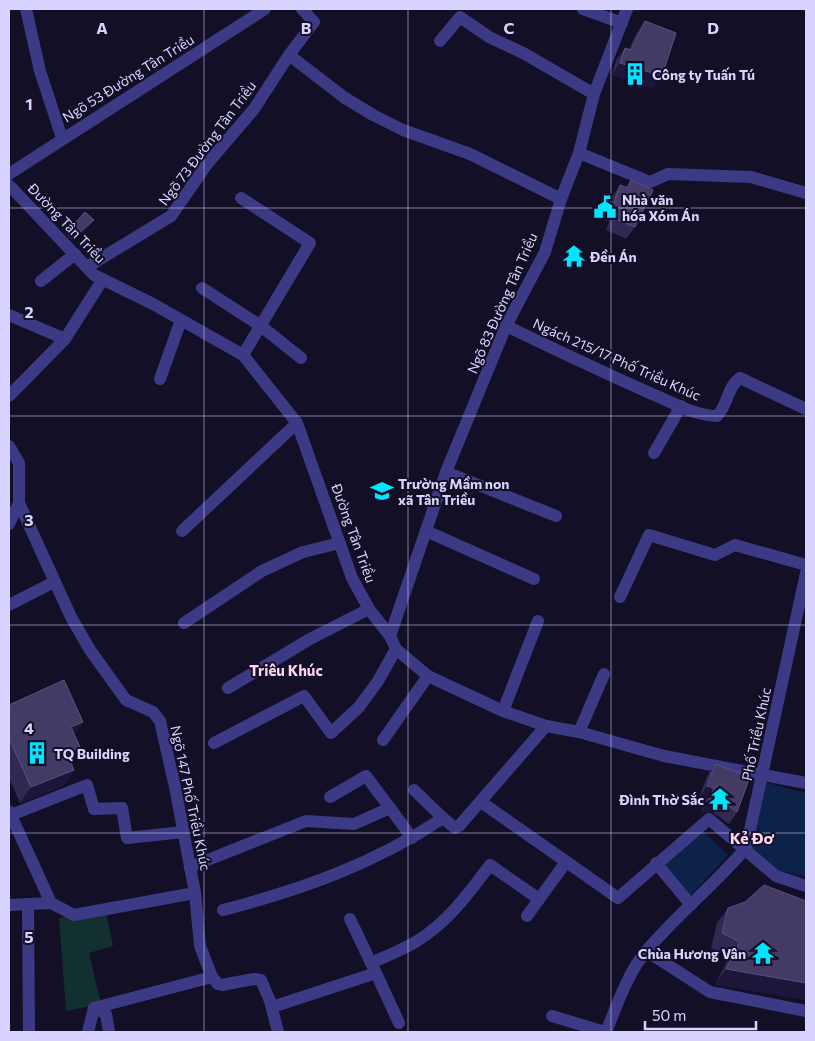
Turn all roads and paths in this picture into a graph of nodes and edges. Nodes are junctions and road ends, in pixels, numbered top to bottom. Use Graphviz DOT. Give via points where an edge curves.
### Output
graph roads {
  1 [pos="26,9"];
  2 [pos="265,9"];
  3 [pos="302,9"];
  4 [pos="583,9"];
  5 [pos="627,9"];
  6 [pos="622,23"];
  7 [pos="440,41"];
  8 [pos="289,55"];
  9 [pos="594,94"];
  10 [pos="62,138"];
  11 [pos="579,153"];
  12 [pos="9,174"];
  13 [pos="9,185"];
  14 [pos="806,193"];
  15 [pos="241,198"];
  16 [pos="561,199"];
  17 [pos="75,254"];
  18 [pos="87,267"];
  19 [pos="103,279"];
  20 [pos="42,281"];
  21 [pos="202,288"];
  22 [pos="9,315"];
  23 [pos="181,320"];
  24 [pos="261,326"];
  25 [pos="506,326"];
  26 [pos="65,339"];
  27 [pos="243,355"];
  28 [pos="301,358"];
  29 [pos="160,378"];
  30 [pos="9,394"];
  31 [pos="681,406"];
  32 [pos="806,409"];
  33 [pos="297,423"];
  34 [pos="9,446"];
  35 [pos="654,452"];
  36 [pos="446,472"];
  37 [pos="19,503"];
  38 [pos="556,516"];
  39 [pos="9,524"];
  40 [pos="426,531"];
  41 [pos="182,532"];
  42 [pos="340,543"];
  43 [pos="806,565"];
  44 [pos="806,573"];
  45 [pos="534,579"];
  46 [pos="54,582"];
  47 [pos="620,598"];
  48 [pos="9,605"];
  49 [pos="368,609"];
  50 [pos="538,621"];
  51 [pos="184,623"];
  52 [pos="390,636"];
  53 [pos="396,649"];
  54 [pos="604,674"];
  55 [pos="428,676"];
  56 [pos="228,688"];
  57 [pos="504,712"];
  58 [pos="546,726"];
  59 [pos="579,732"];
  60 [pos="383,740"];
  61 [pos="214,743"];
  62 [pos="762,775"];
  63 [pos="806,783"];
  64 [pos="414,790"];
  65 [pos="330,797"];
  66 [pos="481,802"];
  67 [pos="390,808"];
  68 [pos="10,813"];
  69 [pos="443,818"];
  70 [pos="183,832"];
  71 [pos="412,838"];
  72 [pos="746,848"];
  73 [pos="566,862"];
  74 [pos="656,863"];
  75 [pos="190,867"];
  76 [pos="806,886"];
  77 [pos="195,893"];
  78 [pos="539,899"];
  79 [pos="51,903"];
  80 [pos="28,904"];
  81 [pos="9,905"];
  82 [pos="691,906"];
  83 [pos="223,910"];
  84 [pos="527,916"];
  85 [pos="350,919"];
  86 [pos="646,951"];
  87 [pos="373,968"];
  88 [pos="212,977"];
  89 [pos="94,1008"];
  90 [pos="272,1008"];
  91 [pos="806,1011"];
  92 [pos="552,1016"];
  93 [pos="399,1022"];
  94 [pos="29,1032"];
  95 [pos="88,1032"];
  96 [pos="109,1032"];
  97 [pos="278,1032"];
  98 [pos="606,1032"];
  1 -- 10 [label="street" via="40,71"];
  2 -- 10 [label="street, Ngõ 53 Đường Tân Triều"];
  3 -- 8 [label="street, Ngõ 73 Đường Tân Triều" via="314,22"];
  4 -- 6 [label="street"];
  5 -- 6 [label="street, Ngõ 83 Đường Tân Triều"];
  6 -- 9 [label="street, Ngõ 83 Đường Tân Triều"];
  7 -- 9 [label="street" via="460,17 489,37"];
  8 -- 16 [label="street" via="373,115 403,130 470,154"];
  8 -- 18 [label="street, Ngõ 73 Đường Tân Triều" via="254,109 207,164 171,216"];
  9 -- 11 [label="street, Ngõ 83 Đường Tân Triều"];
  10 -- 12 [label="street, Ngõ 53 Đường Tân Triều"];
  11 -- 14 [label="street" via="650,182 668,174 751,177"];
  11 -- 16 [label="street, Ngõ 83 Đường Tân Triều"];
  13 -- 17 [label="street, Đường Tân Triều"];
  15 -- 24 [label="street" via="310,243"];
  16 -- 25 [label="street, Ngõ 83 Đường Tân Triều" via="545,252"];
  17 -- 18 [label="street, Đường Tân Triều"];
  17 -- 20 [label="street"];
  18 -- 19 [label="street, Đường Tân Triều"];
  19 -- 23 [label="street, Đường Tân Triều"];
  19 -- 26 [label="street"];
  21 -- 24 [label="street"];
  22 -- 26 [label="street"];
  23 -- 27 [label="street, Đường Tân Triều"];
  23 -- 29 [label="street"];
  24 -- 27 [label="street"];
  24 -- 28 [label="street"];
  25 -- 31 [label="street, Ngách 215/17 Phố Triều Khúc"];
  25 -- 36 [label="street, Ngõ 83 Đường Tân Triều"];
  26 -- 30 [label="street"];
  27 -- 33 [label="street, Đường Tân Triều"];
  31 -- 32 [label="street, Ngách 215/17 Phố Triều Khúc" via="716,416 725,406 729,390 740,378"];
  31 -- 35 [label="street"];
  33 -- 41 [label="street"];
  33 -- 42 [label="street, Đường Tân Triều"];
  34 -- 37 [label="street" via="19,463"];
  36 -- 38 [label="street"];
  36 -- 40 [label="street, Ngõ 83 Đường Tân Triều"];
  37 -- 39 [label="street"];
  37 -- 46 [label="street, Ngõ 147 Phố Triều Khúc"];
  40 -- 45 [label="street"];
  40 -- 52 [label="street, Ngõ 83 Đường Tân Triều"];
  42 -- 49 [label="street, Đường Tân Triều" via="352,578"];
  42 -- 51 [label="street" via="303,552 262,570"];
  43 -- 47 [label="street" via="735,545 715,555 649,535"];
  44 -- 62 [label="street, Phố Triều Khúc"];
  46 -- 48 [label="street"];
  46 -- 70 [label="street, Ngõ 147 Phố Triều Khúc" via="85,641 121,693 130,702 157,716"];
  49 -- 52 [label="street, Đường Tân Triều"];
  49 -- 56 [label="street"];
  50 -- 57 [label="street"];
  52 -- 53 [label="street, Đường Tân Triều"];
  53 -- 55 [label="street, Đường Tân Triều"];
  53 -- 61 [label="street" via="359,707 331,732 304,696"];
  54 -- 59 [label="street"];
  55 -- 57 [label="street, Đường Tân Triều"];
  55 -- 60 [label="street"];
  57 -- 58 [label="street, Đường Tân Triều"];
  58 -- 59 [label="street, Đường Tân Triều"];
  58 -- 66 [label="street"];
  59 -- 62 [label="street, Đường Tân Triều" via="664,756"];
  62 -- 63 [label="street, Đường Tân Triều"];
  62 -- 72 [label="street, Phố Triều Khúc"];
  64 -- 69 [label="street"];
  65 -- 67 [label="street" via="366,776"];
  66 -- 69 [label="street" via="455,828"];
  66 -- 73 [label="street"];
  67 -- 71 [label="street"];
  67 -- 75 [label="street" via="354,824 306,821"];
  68 -- 70 [label="street" via="87,784 94,809 122,808 127,838"];
  68 -- 79 [label="street"];
  69 -- 71 [label="street"];
  70 -- 75 [label="street, Ngõ 147 Phố Triều Khúc"];
  71 -- 83 [label="street" via="327,879"];
  72 -- 74 [label="street" via="709,819"];
  72 -- 76 [label="street" via="776,876"];
  72 -- 82 [label="street"];
  73 -- 74 [label="street" via="618,898"];
  73 -- 78 [label="street"];
  74 -- 82 [label="street"];
  75 -- 77 [label="street, Ngõ 147 Phố Triều Khúc"];
  77 -- 79 [label="street" via="74,915"];
  77 -- 88 [label="street, Ngõ 147 Phố Triều Khúc" via="199,939"];
  78 -- 84 [label="street"];
  78 -- 87 [label="street" via="490,865 459,905 434,929"];
  79 -- 80 [label="street"];
  80 -- 81 [label="street"];
  80 -- 94 [label="street"];
  82 -- 86 [label="street"];
  85 -- 87 [label="street"];
  86 -- 91 [label="street" via="710,992"];
  86 -- 98 [label="street"];
  87 -- 90 [label="street"];
  87 -- 93 [label="street"];
  88 -- 89 [label="street"];
  88 -- 90 [label="street" via="222,985 258,979"];
  89 -- 95 [label="street"];
  89 -- 96 [label="street" via="106,1014"];
  90 -- 97 [label="street"];
  92 -- 98 [label="street"];
}
